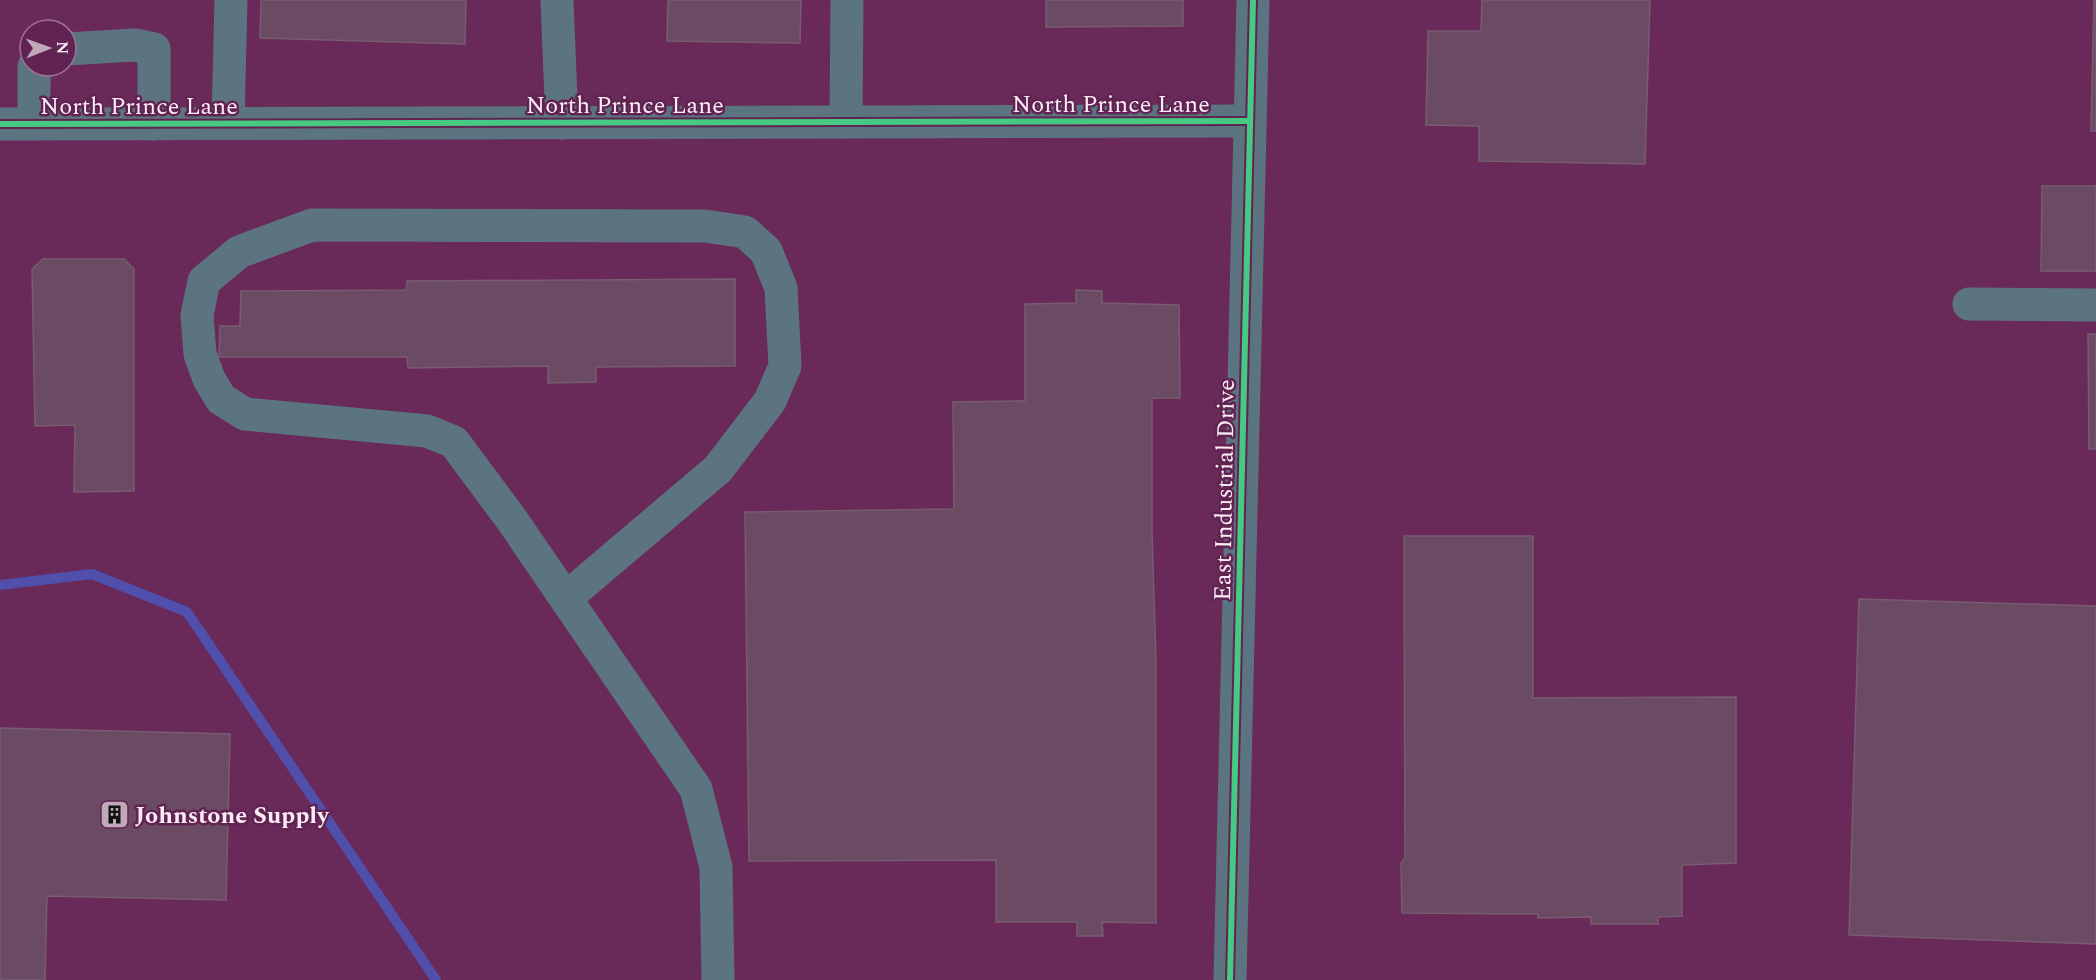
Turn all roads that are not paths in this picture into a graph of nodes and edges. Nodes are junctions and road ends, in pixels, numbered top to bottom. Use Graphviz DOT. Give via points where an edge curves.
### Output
graph roads {
  1 [pos="231,0"];
  2 [pos="556,0"];
  3 [pos="847,0"];
  4 [pos="1253,0"];
  5 [pos="78,48"];
  6 [pos="34,78"];
  7 [pos="846,122"];
  8 [pos="1250,122"];
  9 [pos="228,123"];
  10 [pos="562,123"];
  11 [pos="0,124"];
  12 [pos="34,124"];
  13 [pos="154,124"];
  14 [pos="1969,304"];
  15 [pos="2096,305"];
  16 [pos="566,598"];
  17 [pos="718,980"];
  18 [pos="1230,980"];
  1 -- 9 [label="street"];
  2 -- 10 [label="street"];
  3 -- 7 [label="street"];
  4 -- 8 [label="street, East Industrial Drive"];
  5 -- 13 [label="street" via="135,45 154,49"];
  6 -- 12 [label="street"];
  7 -- 8 [label="street, North Prince Lane"];
  7 -- 10 [label="street, North Prince Lane"];
  8 -- 18 [label="street, East Industrial Drive"];
  9 -- 10 [label="street, North Prince Lane"];
  9 -- 13 [label="street, North Prince Lane"];
  11 -- 12 [label="street, North Prince Lane"];
  12 -- 13 [label="street, North Prince Lane"];
  14 -- 15 [label="street"];
  16 -- 16 [label="street" via="454,442 427,431 245,414 221,399 200,354 197,315 204,281 239,252 312,225 705,226 745,232 766,251 781,288 785,366 770,400 718,469"];
  16 -- 17 [label="street" via="696,789 716,867"];
}
